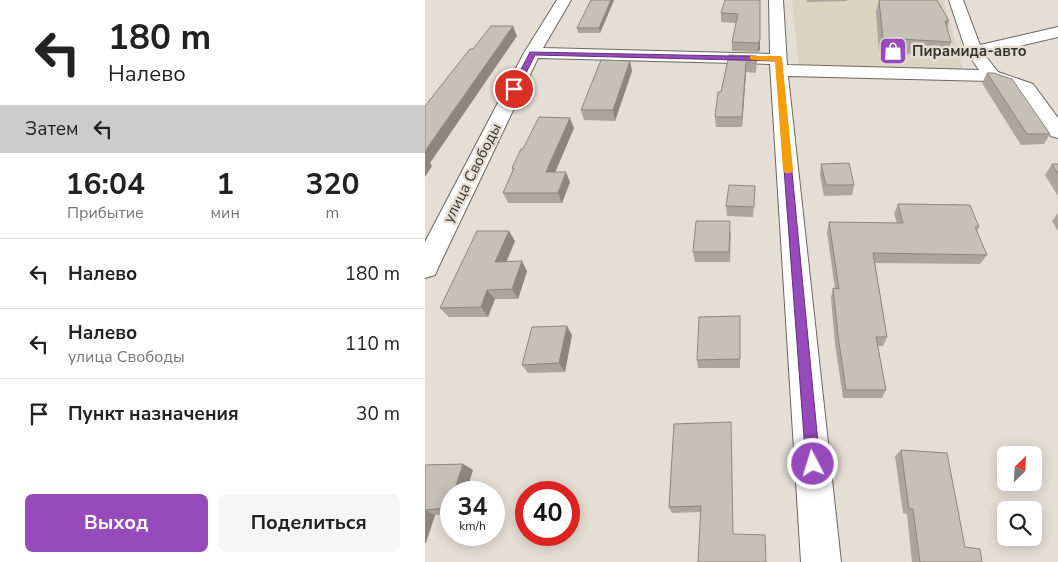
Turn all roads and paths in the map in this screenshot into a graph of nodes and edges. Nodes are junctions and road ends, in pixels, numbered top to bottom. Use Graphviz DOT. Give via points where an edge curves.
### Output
graph roads {
  1 [pos="564,0"];
  2 [pos="776,0"];
  3 [pos="956,0"];
  4 [pos="1058,32"];
  5 [pos="974,51"];
  6 [pos="532,53"];
  7 [pos="779,64"];
  8 [pos="992,76"];
  9 [pos="1058,132"];
  10 [pos="425,268"];
  11 [pos="821,562"];
  1 -- 6 [label="street, улица Свободы"];
  2 -- 7 [label="street"];
  3 -- 5 [label="street"];
  4 -- 5 [label="street"];
  5 -- 8 [label="street"];
  6 -- 7 [label="street"];
  6 -- 10 [label="street, улица Свободы"];
  7 -- 8 [label="street"];
  7 -- 11 [label="street"];
  8 -- 9 [label="street" via="1026,88"];
}
